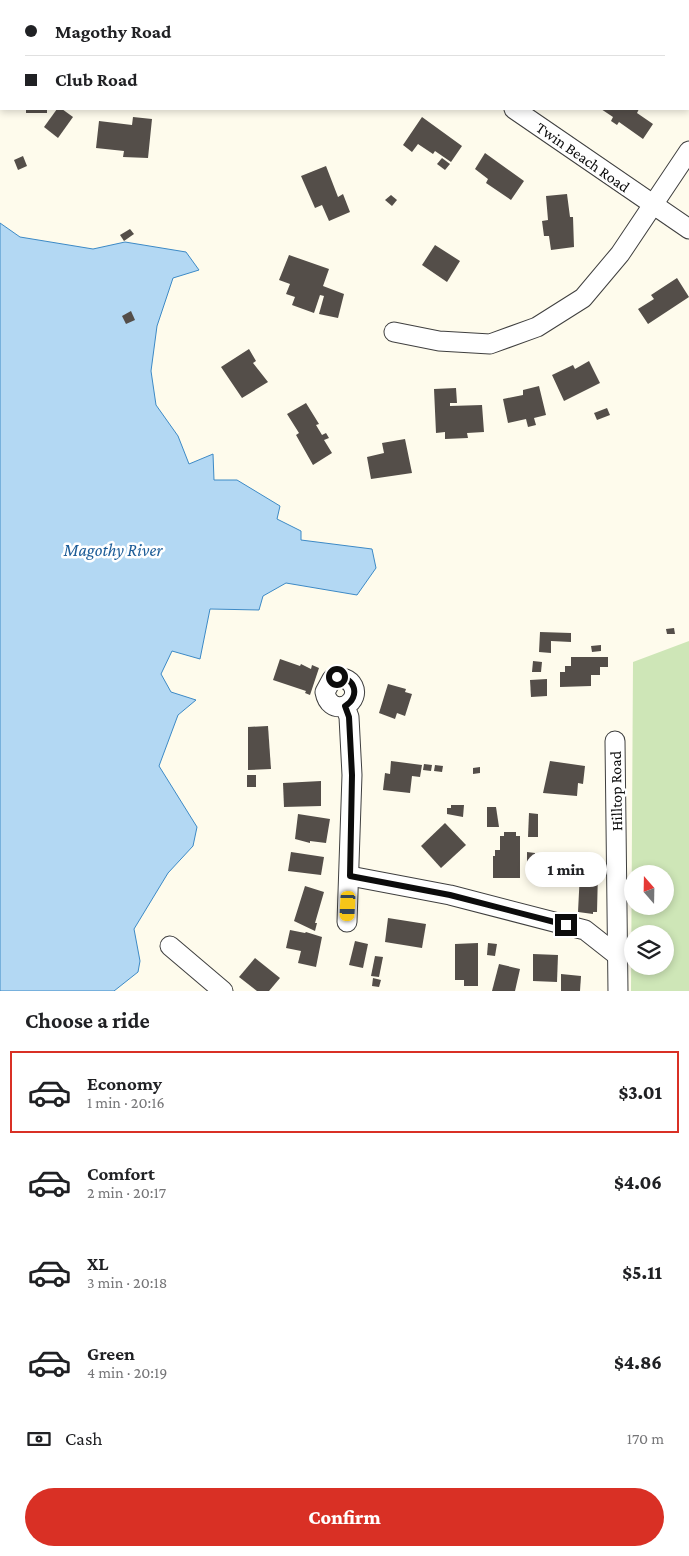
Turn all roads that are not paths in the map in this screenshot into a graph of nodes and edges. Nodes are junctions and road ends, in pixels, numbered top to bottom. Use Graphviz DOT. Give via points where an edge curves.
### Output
graph roads {
  1 [pos="515,110"];
  2 [pos="689,151"];
  3 [pos="652,204"];
  4 [pos="689,229"];
  5 [pos="394,332"];
  6 [pos="345,706"];
  7 [pos="615,741"];
  8 [pos="350,876"];
  9 [pos="347,922"];
  10 [pos="170,946"];
  11 [pos="618,956"];
  12 [pos="222,991"];
  13 [pos="618,991"];
  1 -- 3 [label="street, Twin Beach Road"];
  2 -- 3 [label="street"];
  3 -- 4 [label="street, Twin Beach Road"];
  3 -- 5 [label="street" via="620,254 583,298 537,327 490,344 439,341"];
  6 -- 8 [label="street" via="349,717 352,775"];
  7 -- 11 [label="street, Hilltop Road"];
  8 -- 9 [label="street"];
  8 -- 11 [label="street" via="450,895 585,930"];
  10 -- 12 [label="street"];
  11 -- 13 [label="street, Hilltop Road"];
}
